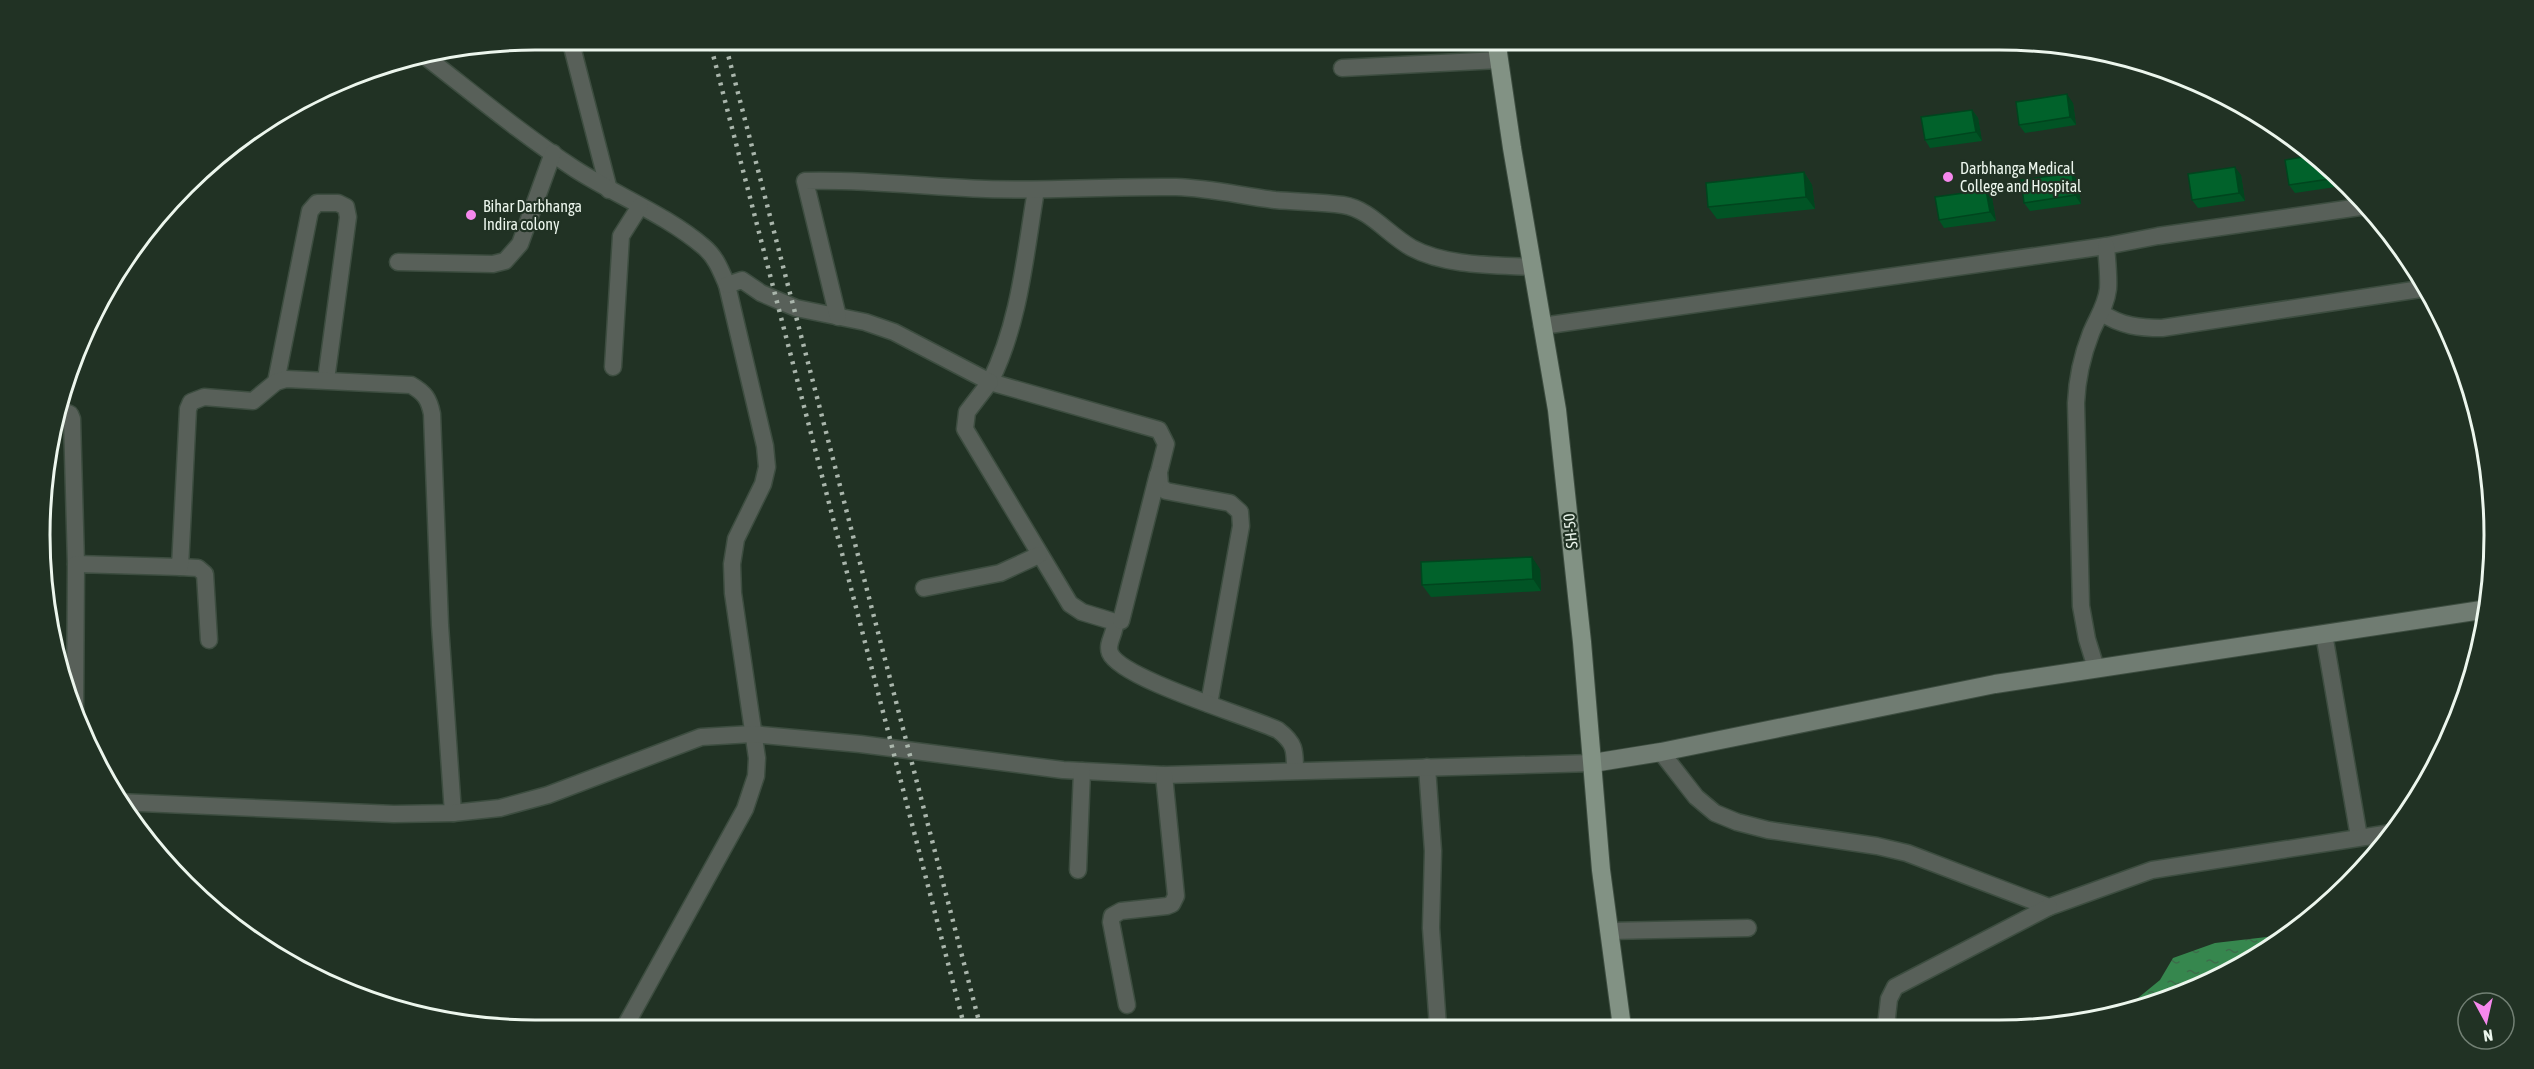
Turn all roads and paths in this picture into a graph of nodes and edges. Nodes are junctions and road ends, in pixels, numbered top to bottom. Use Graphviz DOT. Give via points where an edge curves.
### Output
graph roads {
  1 [pos="573,50"];
  2 [pos="1498,50"];
  3 [pos="1499,60"];
  4 [pos="431,61"];
  5 [pos="1342,68"];
  6 [pos="553,153"];
  7 [pos="1036,189"];
  8 [pos="609,190"];
  9 [pos="640,206"];
  10 [pos="2357,207"];
  11 [pos="2106,246"];
  12 [pos="398,262"];
  13 [pos="1532,267"];
  14 [pos="727,285"];
  15 [pos="2418,289"];
  16 [pos="2102,313"];
  17 [pos="838,317"];
  18 [pos="1542,326"];
  19 [pos="613,367"];
  20 [pos="326,380"];
  21 [pos="276,382"];
  22 [pos="990,382"];
  23 [pos="65,412"];
  24 [pos="1158,472"];
  25 [pos="1040,555"];
  26 [pos="76,564"];
  27 [pos="180,567"];
  28 [pos="924,588"];
  29 [pos="2478,611"];
  30 [pos="1121,621"];
  31 [pos="2324,634"];
  32 [pos="209,640"];
  33 [pos="2096,668"];
  34 [pos="75,690"];
  35 [pos="1209,704"];
  36 [pos="752,734"];
  37 [pos="1661,752"];
  38 [pos="1593,763"];
  39 [pos="1427,767"];
  40 [pos="1294,770"];
  41 [pos="1082,771"];
  42 [pos="1164,775"];
  43 [pos="130,803"];
  44 [pos="453,813"];
  45 [pos="2380,834"];
  46 [pos="2359,837"];
  47 [pos="1078,870"];
  48 [pos="2049,907"];
  49 [pos="1748,928"];
  50 [pos="1609,931"];
  51 [pos="1127,1005"];
  52 [pos="629,1020"];
  53 [pos="1437,1020"];
  54 [pos="1621,1020"];
  55 [pos="1887,1020"];
  1 -- 8 [label="street"];
  2 -- 3 [label="main road, SH-50"];
  3 -- 5 [label="street"];
  3 -- 13 [label="main road, SH-50"];
  4 -- 6 [label="street"];
  6 -- 8 [label="street"];
  6 -- 12 [label="street" via="520,244 505,261"];
  7 -- 13 [label="street" via="1177,187 1340,205 1365,213 1412,248 1429,254 1476,264"];
  7 -- 17 [label="street" via="805,181"];
  7 -- 22 [label="street" via="1015,315"];
  8 -- 9 [label="street"];
  9 -- 14 [label="street" via="705,248"];
  9 -- 19 [label="street" via="621,236"];
  10 -- 11 [label="street"];
  11 -- 16 [label="street" via="2108,289"];
  11 -- 18 [label="street"];
  13 -- 18 [label="main road, SH-50"];
  14 -- 17 [label="street" via="742,279 761,293 796,308"];
  14 -- 36 [label="street" via="760,421 767,467 763,484 736,539 732,564"];
  15 -- 16 [label="street" via="2162,328 2115,322"];
  16 -- 33 [label="street" via="2091,332 2077,380 2076,403 2081,606"];
  17 -- 22 [label="street" via="894,332"];
  18 -- 38 [label="main road, SH-50" via="1559,422"];
  20 -- 21 [label="street"];
  20 -- 21 [label="street" via="348,217 346,207 338,203 317,203 310,211"];
  20 -- 44 [label="street" via="411,385 429,400"];
  21 -- 27 [label="street" via="253,400 204,398 191,402"];
  22 -- 24 [label="street" via="1159,430 1166,444"];
  22 -- 25 [label="street" via="967,412 965,429"];
  23 -- 26 [label="street" via="72,419"];
  24 -- 30 [label="street"];
  24 -- 35 [label="street" via="1160,486 1166,491 1230,503 1240,512 1241,526"];
  25 -- 28 [label="street" via="1000,573"];
  25 -- 35 [label="street" via="1070,604 1115,622 1109,648 1113,657 1154,682"];
  26 -- 27 [label="street"];
  26 -- 34 [label="street"];
  27 -- 32 [label="street" via="198,568 205,574"];
  29 -- 31 [label="street"];
  31 -- 33 [label="street"];
  31 -- 46 [label="street"];
  33 -- 37 [label="street" via="1995,684"];
  35 -- 40 [label="street" via="1263,723 1290,739 1295,753"];
  36 -- 41 [label="street"];
  36 -- 44 [label="street" via="701,737 548,795 500,808"];
  36 -- 52 [label="street" via="756,776 745,809"];
  37 -- 38 [label="street"];
  37 -- 48 [label="street" via="1696,797 1715,813 1737,822 1897,851"];
  38 -- 39 [label="street"];
  38 -- 50 [label="main road, SH-50"];
  39 -- 40 [label="street"];
  39 -- 53 [label="street"];
  40 -- 42 [label="street"];
  41 -- 42 [label="street"];
  41 -- 47 [label="street"];
  42 -- 51 [label="street" via="1176,896 1167,906 1112,916"];
  43 -- 44 [label="street"];
  45 -- 46 [label="street"];
  46 -- 48 [label="street" via="2152,870"];
  48 -- 55 [label="street" via="1895,987"];
  49 -- 50 [label="street"];
  50 -- 54 [label="main road, SH-50"];
}
